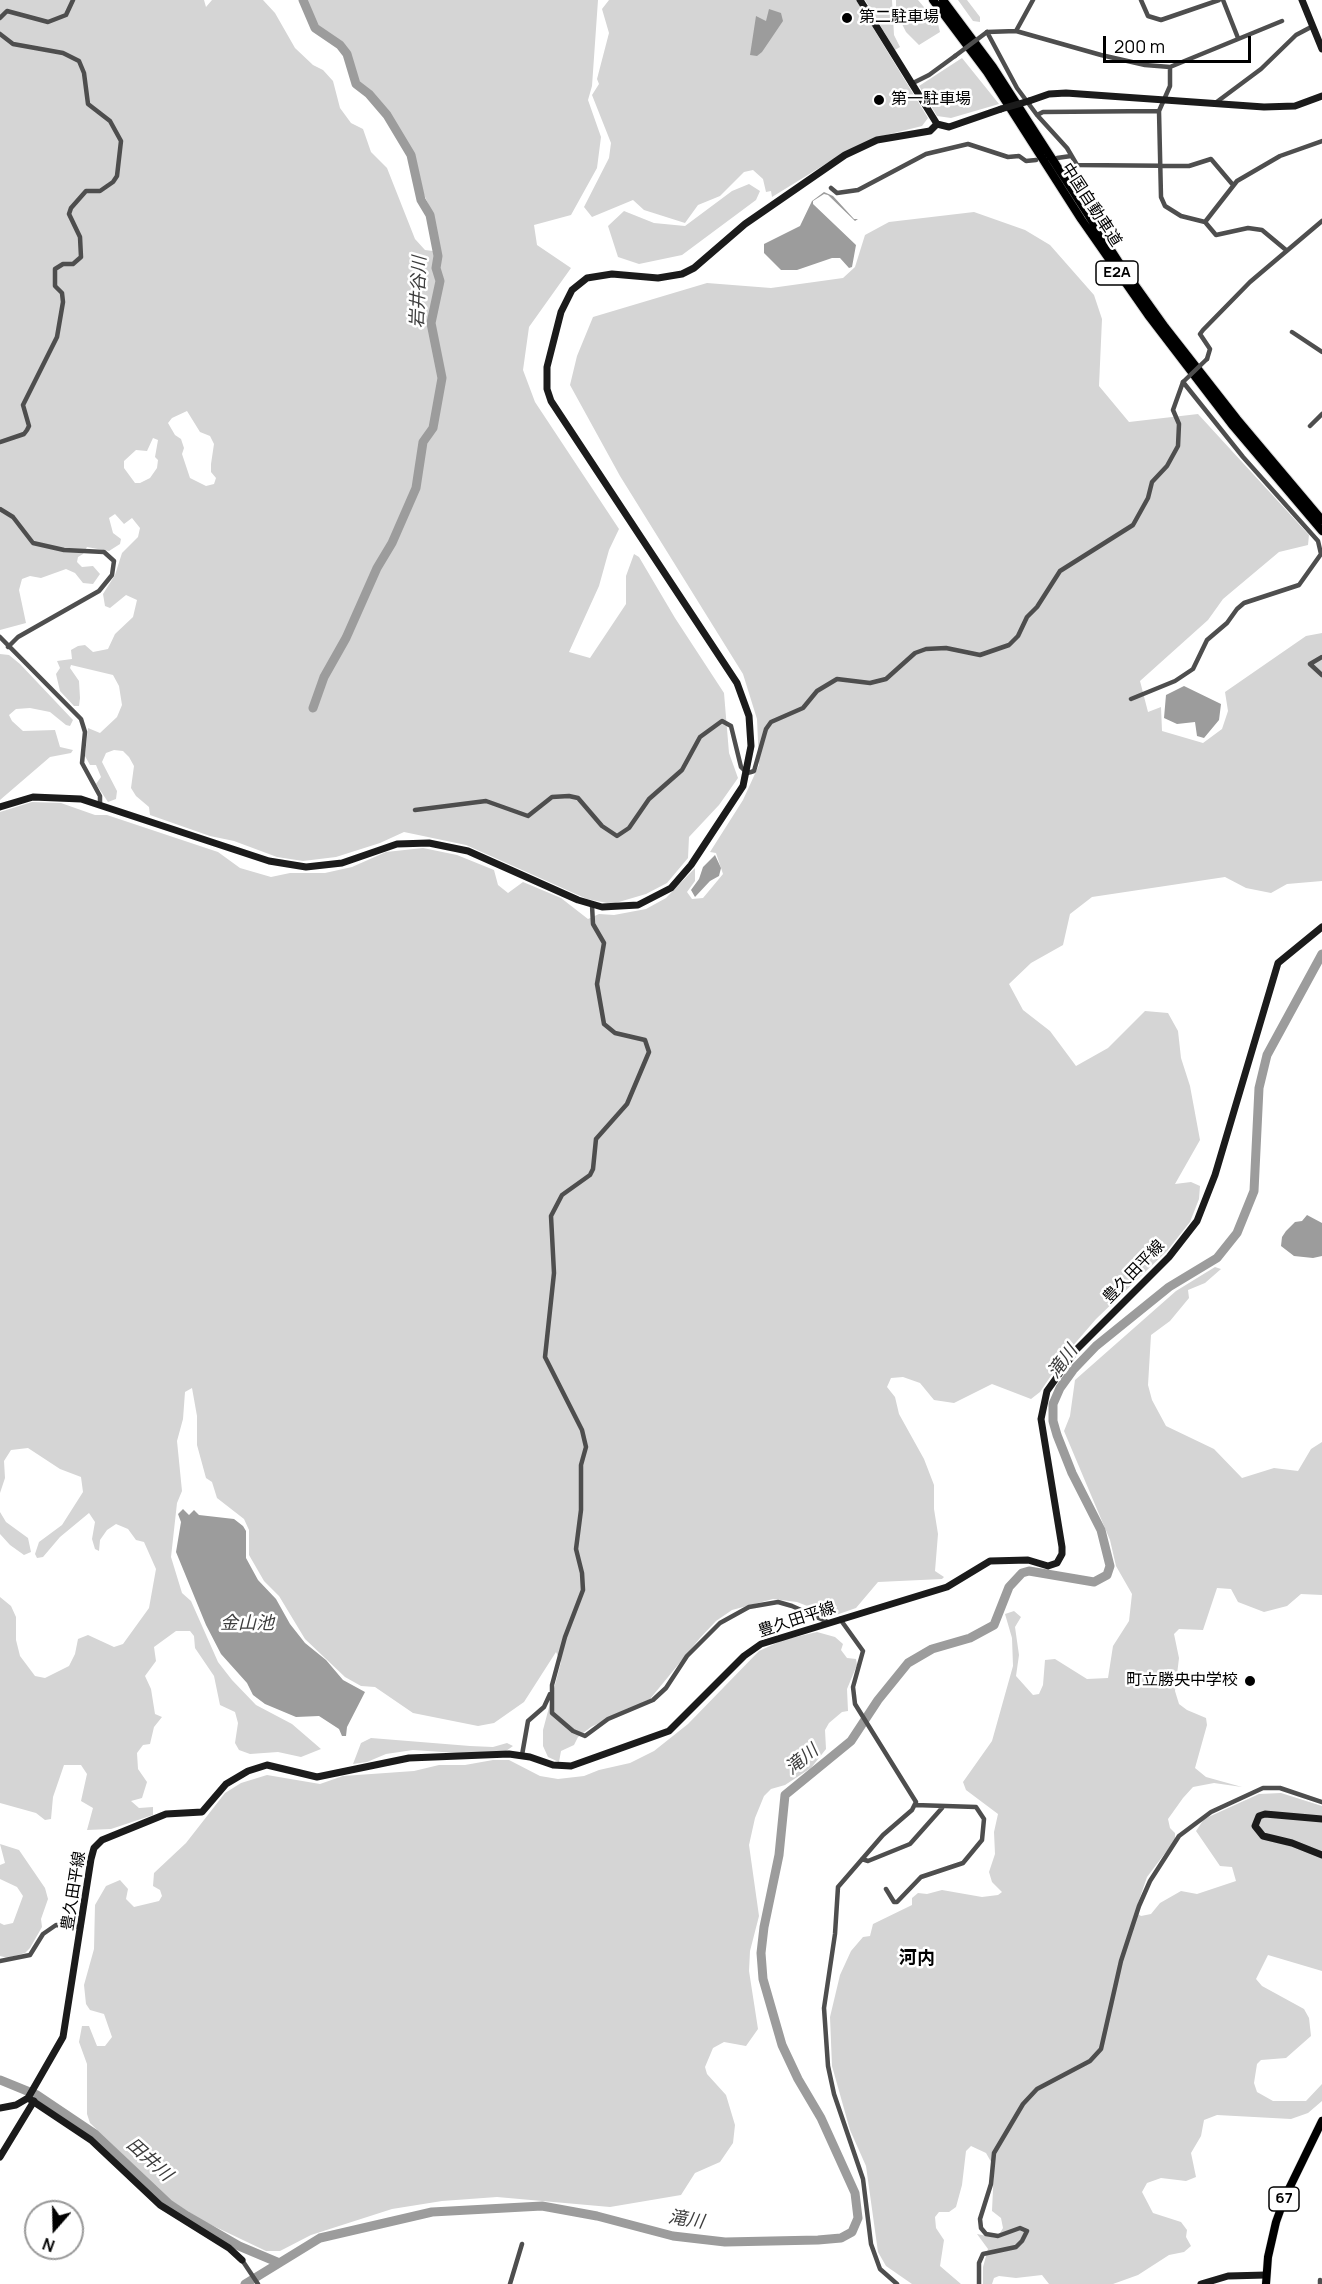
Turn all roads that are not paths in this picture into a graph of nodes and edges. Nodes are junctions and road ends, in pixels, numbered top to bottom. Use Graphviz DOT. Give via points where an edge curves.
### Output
graph roads {
  1 [pos="74,0"];
  2 [pos="860,0"];
  3 [pos="933,0"];
  4 [pos="943,0"];
  5 [pos="1033,0"];
  6 [pos="1141,0"];
  7 [pos="1221,0"];
  8 [pos="1302,0"];
  9 [pos="1206,2"];
  10 [pos="0,18"];
  11 [pos="1282,21"];
  12 [pos="1312,26"];
  13 [pos="1016,31"];
  14 [pos="987,32"];
  15 [pos="0,34"];
  16 [pos="1238,38"];
  17 [pos="1322,49"];
  18 [pos="1170,67"];
  19 [pos="911,84"];
  20 [pos="1322,96"];
  21 [pos="1164,100"];
  22 [pos="1214,104"];
  23 [pos="1159,111"];
  24 [pos="1037,115"];
  25 [pos="937,124"];
  26 [pos="1322,141"];
  27 [pos="1071,156"];
  28 [pos="1057,158"];
  29 [pos="1036,160"];
  30 [pos="1161,167"];
  31 [pos="1233,185"];
  32 [pos="831,188"];
  33 [pos="1322,221"];
  34 [pos="1205,222"];
  35 [pos="1286,250"];
  36 [pos="1292,332"];
  37 [pos="1322,352"];
  38 [pos="1183,382"];
  39 [pos="1322,414"];
  40 [pos="1310,426"];
  41 [pos="0,442"];
  42 [pos="0,509"];
  43 [pos="1322,520"];
  44 [pos="1322,531"];
  45 [pos="0,637"];
  46 [pos="8,646"];
  47 [pos="1322,657"];
  48 [pos="1322,675"];
  49 [pos="1131,699"];
  50 [pos="747,773"];
  51 [pos="100,804"];
  52 [pos="0,807"];
  53 [pos="415,810"];
  54 [pos="592,905"];
  55 [pos="1322,927"];
  56 [pos="840,1619"];
  57 [pos="830,1623"];
  58 [pos="551,1692"];
  59 [pos="522,1755"];
  60 [pos="1322,1802"];
  61 [pos="915,1805"];
  62 [pos="942,1808"];
  63 [pos="1322,1819"];
  64 [pos="1322,1855"];
  65 [pos="862,1859"];
  66 [pos="886,1889"];
  67 [pos="82,1927"];
  68 [pos="0,1961"];
  69 [pos="32,2096"];
  70 [pos="0,2108"];
  71 [pos="1322,2121"];
  72 [pos="0,2157"];
  73 [pos="522,2244"];
  74 [pos="242,2260"];
  75 [pos="1266,2280"];
  76 [pos="258,2284"];
  77 [pos="510,2284"];
  78 [pos="897,2284"];
  79 [pos="979,2284"];
  80 [pos="1201,2284"];
  1 -- 10 [label="street" via="66,15 48,22 7,11"];
  2 -- 19 [label="street"];
  3 -- 44 [label="highway, 中国自動車道 / E2A" via="982,64 1148,315 1233,426"];
  4 -- 43 [label="highway, 中国自動車道 / E2A" via="993,67 1159,318"];
  5 -- 13 [label="street"];
  6 -- 9 [label="street" via="1148,16 1161,20"];
  7 -- 9 [label="street"];
  7 -- 16 [label="street"];
  8 -- 12 [label="street"];
  11 -- 16 [label="street"];
  12 -- 17 [label="street"];
  12 -- 22 [label="street"];
  13 -- 14 [label="street"];
  13 -- 18 [label="street" via="1101,55"];
  14 -- 19 [label="street, bridge"];
  14 -- 24 [label="street" via="1017,88"];
  15 -- 41 [label="street" via="13,44 63,53 79,61 88,104 115,128 121,141 113,182 107,189 86,191 71,208 69,214 80,237 81,250 78,261 63,264 53,277 63,302 57,337 23,405 27,430"];
  16 -- 18 [label="street"];
  18 -- 21 [label="street" via="1170,86"];
  19 -- 25 [label="street"];
  20 -- 22 [label="street" via="1295,105"];
  21 -- 22 [label="street"];
  21 -- 23 [label="street"];
  21 -- 25 [label="street, bridge" via="1048,94 949,127"];
  23 -- 24 [label="street"];
  23 -- 30 [label="street"];
  24 -- 27 [label="street"];
  25 -- 50 [label="street" via="930,131 877,141 845,155 745,224 682,274 587,278 572,290 561,312 548,367 551,401 737,683 751,730"];
  26 -- 31 [label="street" via="1280,156"];
  27 -- 28 [label="street"];
  27 -- 30 [label="street" via="1077,165"];
  29 -- 32 [label="street" via="1026,161 1019,156 1008,157 962,144 926,154 858,190 837,193"];
  30 -- 31 [label="street" via="1189,166 1211,159"];
  30 -- 34 [label="street" via="1161,197 1165,206"];
  31 -- 34 [label="street"];
  33 -- 35 [label="street"];
  34 -- 35 [label="street" via="1216,235 1248,228 1262,230"];
  35 -- 38 [label="street, bridge" via="1200,334 1210,349 1207,359"];
  36 -- 37 [label="street"];
  38 -- 49 [label="street" via="1243,457 1318,540 1321,554 1299,585 1244,603 1237,609 1207,640 1193,669"];
  38 -- 50 [label="street" via="1173,410 1179,424 1178,446 1152,482 1133,525 1060,571 1009,645 980,655 945,648 926,649 915,653 886,679 870,683 837,679 817,691 802,708 771,722 754,771"];
  39 -- 40 [label="street"];
  42 -- 46 [label="street" via="13,517 33,543 64,550 104,552 114,561 112,575 99,591 18,636"];
  45 -- 46 [label="street"];
  46 -- 51 [label="street" via="81,719 85,732 82,763 100,796"];
  47 -- 48 [label="street" via="1310,664"];
  50 -- 53 [label="street" via="738,759 731,726 722,721 700,737 682,770 649,799 629,828 617,836 602,826 578,798 568,796 552,797 528,816 486,801"];
  50 -- 54 [label="street" via="730,809 671,888 638,905"];
  51 -- 52 [label="street" via="48,796"];
  51 -- 54 [label="street" via="287,865 323,867 397,844 449,846"];
  54 -- 58 [label="street" via="594,924 604,943 597,984 604,1024 615,1033 645,1040 649,1052 627,1104 596,1139 590,1175 562,1195 551,1216 554,1274 545,1357 582,1430 586,1447 581,1465 576,1550 583,1590 565,1637"];
  55 -- 56 [label="street, 豊久田平線" via="1278,963 1215,1174 1197,1221 1169,1257 1077,1349 1047,1391 1041,1419 1062,1547 1059,1560 1048,1566 1028,1560 990,1562 947,1587"];
  56 -- 57 [label="street, 豊久田平線"];
  56 -- 61 [label="street" via="863,1651 853,1692 860,1714 914,1797"];
  57 -- 58 [label="street" via="778,1602 743,1609 712,1631 687,1656 653,1700 608,1719 585,1736 552,1713"];
  57 -- 59 [label="street, 豊久田平線" via="755,1648 662,1736 571,1766 553,1766"];
  58 -- 59 [label="street" via="544,1707 528,1721"];
  59 -- 67 [label="street, 豊久田平線" via="409,1758 325,1777 267,1765 248,1771 226,1784 202,1812 166,1814 102,1840 90,1850"];
  60 -- 79 [label="street" via="1280,1788 1263,1788 1211,1812 1179,1836 1139,1906 1121,1961 1101,2049 1090,2061 1037,2090 1023,2104 994,2153 981,2228 992,2236 1020,2228 1027,2231 1016,2247 983,2254"];
  61 -- 62 [label="street"];
  61 -- 65 [label="street"];
  62 -- 65 [label="street" via="910,1844 868,1861"];
  62 -- 66 [label="street" via="970,1805 981,1810 984,1819 979,1845 963,1863 921,1876 897,1902"];
  63 -- 64 [label="street" via="1265,1814 1259,1816 1255,1826 1263,1836 1292,1842"];
  65 -- 78 [label="street" via="837,1892 825,2030 834,2094 863,2180 871,2244 880,2269"];
  67 -- 68 [label="street" via="56,1925 43,1934 30,1954"];
  67 -- 69 [label="street, 豊久田平線" via="63,2037"];
  69 -- 70 [label="street"];
  69 -- 72 [label="street, 豊久田平線"];
  69 -- 74 [label="street" via="103,2150 160,2205"];
  71 -- 75 [label="main road, 67" via="1285,2197 1271,2238"];
  73 -- 77 [label="street"];
  74 -- 76 [label="street"];
  75 -- 80 [label="street" via="1228,2276"];
}
